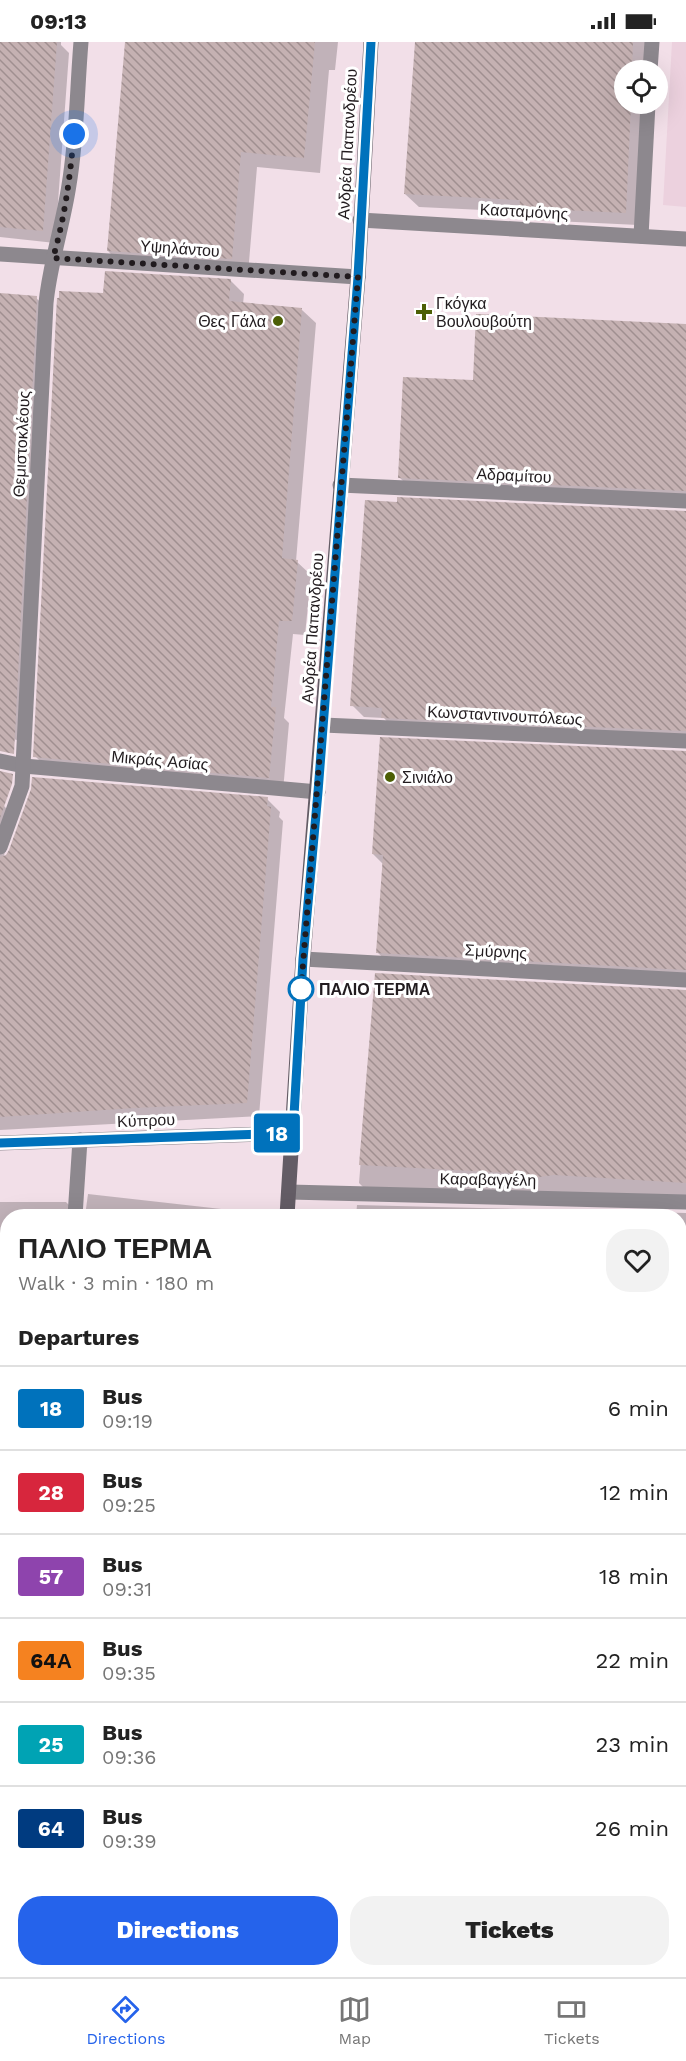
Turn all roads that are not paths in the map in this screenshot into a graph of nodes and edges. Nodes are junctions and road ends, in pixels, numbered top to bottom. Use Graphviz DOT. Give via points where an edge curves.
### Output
graph roads {
  1 [pos="81,42"];
  2 [pos="371,42"];
  3 [pos="652,42"];
  4 [pos="651,60"];
  5 [pos="647,114"];
  6 [pos="360,219"];
  7 [pos="641,236"];
  8 [pos="686,239"];
  9 [pos="0,254"];
  10 [pos="53,258"];
  11 [pos="358,277"];
  12 [pos="340,485"];
  13 [pos="686,501"];
  14 [pos="323,724"];
  15 [pos="686,741"];
  16 [pos="0,761"];
  17 [pos="24,766"];
  18 [pos="318,792"];
  19 [pos="0,847"];
  20 [pos="303,959"];
  21 [pos="686,980"];
  22 [pos="293,1133"];
  23 [pos="80,1140"];
  24 [pos="0,1143"];
  25 [pos="289,1192"];
  26 [pos="686,1202"];
  27 [pos="75,1209"];
  28 [pos="288,1209"];
  1 -- 10 [label="street, Θεμιστοκλέους" via="70,181"];
  2 -- 6 [label="main road, Ανδρέα Παπανδρέου"];
  3 -- 4 [label="street"];
  5 -- 7 [label="street"];
  6 -- 7 [label="street, Κασταμόνης"];
  6 -- 11 [label="main road, Ανδρέα Παπανδρέου"];
  7 -- 8 [label="street, Κασταμόνης"];
  9 -- 10 [label="street, Υψηλάντου"];
  10 -- 11 [label="street, Υψηλάντου"];
  10 -- 17 [label="street, Θεμιστοκλέους" via="46,303"];
  11 -- 12 [label="main road, Ανδρέα Παπανδρέου"];
  12 -- 13 [label="street, Αδραμίτου"];
  12 -- 14 [label="main road, Ανδρέα Παπανδρέου"];
  14 -- 15 [label="street, Κωνσταντινουπόλεως"];
  14 -- 18 [label="main road, Ανδρέα Παπανδρέου"];
  16 -- 17 [label="street, Μικράς Ασίας"];
  17 -- 18 [label="street, Μικράς Ασίας"];
  17 -- 19 [label="street, Θεμιστοκλέους" via="20,797"];
  18 -- 20 [label="main road, Ανδρέα Παπανδρέου"];
  20 -- 21 [label="street, Σμύρνης"];
  20 -- 22 [label="main road, Ανδρέα Παπανδρέου"];
  22 -- 23 [label="street, Κύπρου"];
  22 -- 25 [label="main road, Ανδρέα Παπανδρέου"];
  23 -- 24 [label="street, Κύπρου"];
  23 -- 27 [label="street"];
  25 -- 26 [label="street, Καραβαγγέλη"];
  25 -- 28 [label="main road, Ανδρέα Παπανδρέου"];
}
